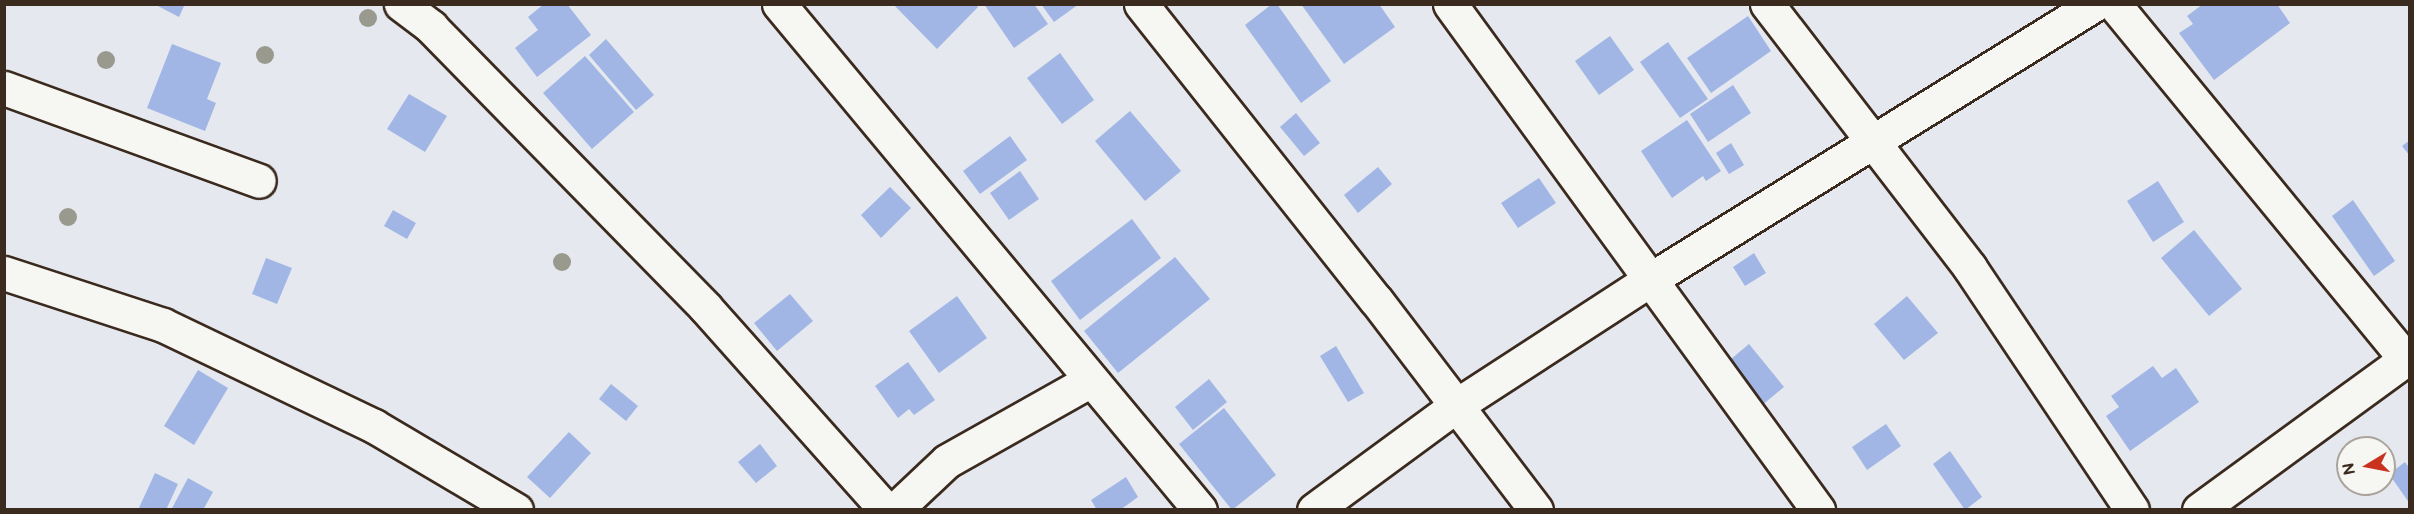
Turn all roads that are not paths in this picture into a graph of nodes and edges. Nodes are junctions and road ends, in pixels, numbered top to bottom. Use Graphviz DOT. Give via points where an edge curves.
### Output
graph roads {
  1 [pos="401,4"];
  2 [pos="779,4"];
  3 [pos="1141,4"];
  4 [pos="1450,4"];
  5 [pos="1767,4"];
  6 [pos="2095,4"];
  7 [pos="2114,4"];
  8 [pos="4,88"];
  9 [pos="1872,144"];
  10 [pos="259,181"];
  11 [pos="4,273"];
  12 [pos="1651,279"];
  13 [pos="2408,357"];
  14 [pos="1091,380"];
  15 [pos="1457,405"];
  16 [pos="516,510"];
  17 [pos="886,510"];
  18 [pos="895,510"];
  19 [pos="1200,510"];
  20 [pos="1314,510"];
  21 [pos="1536,510"];
  22 [pos="1818,510"];
  23 [pos="2132,510"];
  24 [pos="2199,510"];
  1 -- 17 [label="street" via="431,27 705,308"];
  2 -- 14 [label="street"];
  3 -- 15 [label="street"];
  4 -- 12 [label="street"];
  5 -- 9 [label="street"];
  6 -- 9 [label="street"];
  7 -- 13 [label="street"];
  8 -- 10 [label="street"];
  9 -- 12 [label="street"];
  9 -- 23 [label="street" via="1970,268"];
  11 -- 16 [label="street" via="163,325 374,426"];
  12 -- 15 [label="street"];
  12 -- 22 [label="street"];
  13 -- 24 [label="street"];
  14 -- 18 [label="street" via="947,460"];
  14 -- 19 [label="street"];
  15 -- 20 [label="street"];
  15 -- 21 [label="street"];
}
